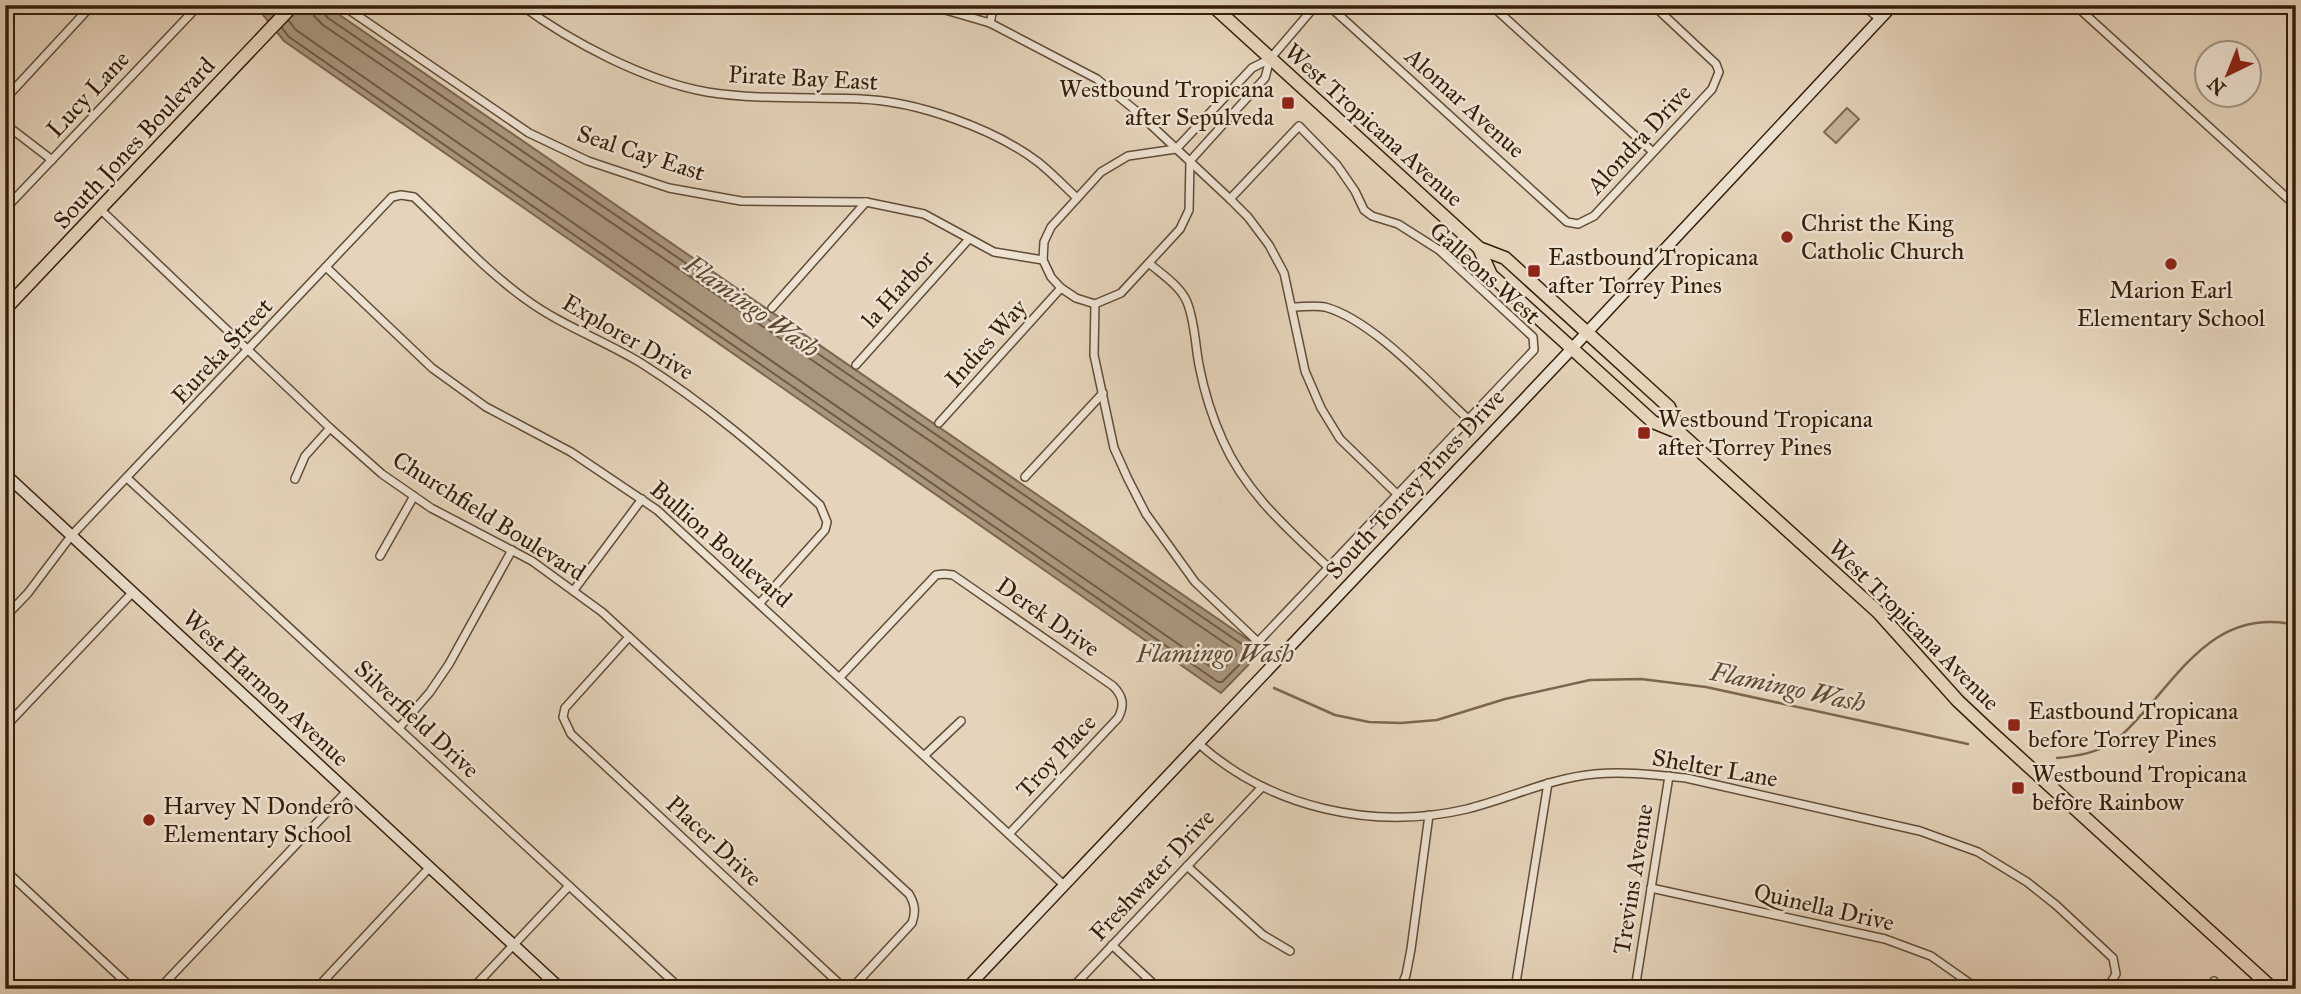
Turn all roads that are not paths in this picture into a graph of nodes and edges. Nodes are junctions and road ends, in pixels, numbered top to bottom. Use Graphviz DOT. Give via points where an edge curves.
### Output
graph roads {
  1 [pos="92,5"];
  2 [pos="199,5"];
  3 [pos="293,5"];
  4 [pos="342,5"];
  5 [pos="521,5"];
  6 [pos="917,5"];
  7 [pos="994,5"];
  8 [pos="1212,5"];
  9 [pos="1316,5"];
  10 [pos="1328,5"];
  11 [pos="1491,5"];
  12 [pos="1653,5"];
  13 [pos="1864,5"];
  14 [pos="1893,5"];
  15 [pos="2075,5"];
  16 [pos="1880,19"];
  17 [pos="990,23"];
  18 [pos="1270,59"];
  19 [pos="5,99"];
  20 [pos="5,124"];
  21 [pos="1180,152"];
  22 [pos="1653,152"];
  23 [pos="52,160"];
  24 [pos="1190,161"];
  25 [pos="401,195"];
  26 [pos="1077,198"];
  27 [pos="1230,199"];
  28 [pos="866,202"];
  29 [pos="2296,206"];
  30 [pos="5,209"];
  31 [pos="100,209"];
  32 [pos="1577,224"];
  33 [pos="970,239"];
  34 [pos="1479,248"];
  35 [pos="1043,260"];
  36 [pos="1150,264"];
  37 [pos="327,267"];
  38 [pos="1061,288"];
  39 [pos="1095,304"];
  40 [pos="772,307"];
  41 [pos="1293,307"];
  42 [pos="5,309"];
  43 [pos="1587,332"];
  44 [pos="1572,348"];
  45 [pos="249,350"];
  46 [pos="856,365"];
  47 [pos="1103,393"];
  48 [pos="1468,419"];
  49 [pos="939,423"];
  50 [pos="330,428"];
  51 [pos="1680,433"];
  52 [pos="5,474"];
  53 [pos="1025,477"];
  54 [pos="127,478"];
  55 [pos="295,479"];
  56 [pos="1397,494"];
  57 [pos="414,496"];
  58 [pos="642,499"];
  59 [pos="71,536"];
  60 [pos="512,550"];
  61 [pos="380,556"];
  62 [pos="1328,567"];
  63 [pos="574,590"];
  64 [pos="132,593"];
  65 [pos="760,603"];
  66 [pos="5,617"];
  67 [pos="629,637"];
  68 [pos="840,677"];
  69 [pos="1123,701"];
  70 [pos="961,721"];
  71 [pos="5,727"];
  72 [pos="399,728"];
  73 [pos="1198,743"];
  74 [pos="925,755"];
  75 [pos="1669,776"];
  76 [pos="1548,783"];
  77 [pos="1262,787"];
  78 [pos="347,791"];
  79 [pos="1429,815"];
  80 [pos="1009,834"];
  81 [pos="1187,866"];
  82 [pos="430,867"];
  83 [pos="5,870"];
  84 [pos="1064,885"];
  85 [pos="569,886"];
  86 [pos="1651,888"];
  87 [pos="514,945"];
  88 [pos="1112,945"];
  89 [pos="1290,951"];
  90 [pos="2214,981"];
  91 [pos="133,989"];
  92 [pos="159,989"];
  93 [pos="316,989"];
  94 [pos="472,989"];
  95 [pos="561,989"];
  96 [pos="681,989"];
  97 [pos="845,989"];
  98 [pos="851,989"];
  99 [pos="966,989"];
  100 [pos="1071,989"];
  101 [pos="1159,989"];
  102 [pos="1401,989"];
  103 [pos="1515,989"];
  104 [pos="1635,989"];
  105 [pos="1978,989"];
  106 [pos="2106,989"];
  107 [pos="2207,989"];
  108 [pos="2273,989"];
  1 -- 19 [label="street"];
  2 -- 23 [label="street, Lucy Lane"];
  3 -- 31 [label="main road, South Jones Boulevard"];
  4 -- 28 [label="street, Seal Cay East" via="529,133 588,161 669,188 741,201"];
  5 -- 26 [label="street, Pirate Bay East" via="603,56 704,91 751,98 863,99 910,106 957,122 1037,162"];
  6 -- 17 [label="street"];
  7 -- 17 [label="street"];
  8 -- 18 [label="main road, West Tropicana Avenue"];
  9 -- 18 [label="street"];
  10 -- 32 [label="street, Alomar Avenue" via="1567,222"];
  11 -- 22 [label="street"];
  12 -- 22 [label="street, Alondra Drive" via="1716,64 1718,72 1712,89"];
  13 -- 16 [label="street"];
  14 -- 16 [label="main road, South Torrey Pines Drive"];
  15 -- 29 [label="street"];
  16 -- 43 [label="main road, South Torrey Pines Drive"];
  17 -- 21 [label="street" via="1097,79"];
  18 -- 21 [label="street" via="1252,68"];
  18 -- 24 [label="street" via="1265,78"];
  18 -- 34 [label="main road, West Tropicana Avenue"];
  20 -- 23 [label="street"];
  21 -- 24 [label="street"];
  21 -- 26 [label="street" via="1128,156 1101,172"];
  22 -- 32 [label="street, Alondra Drive" via="1594,216"];
  23 -- 30 [label="street, Lucy Lane"];
  24 -- 27 [label="street"];
  24 -- 36 [label="street" via="1189,210 1180,229"];
  25 -- 37 [label="street, Eureka Street" via="392,197"];
  25 -- 65 [label="street, Explorer Drive" via="414,197 524,298 637,361 727,422 820,505 827,522 825,530"];
  26 -- 35 [label="street" via="1051,227"];
  27 -- 41 [label="street" via="1269,245 1284,273"];
  27 -- 48 [label="street, Galleons West" via="1299,126 1337,165 1364,210 1398,224 1439,250 1533,337 1534,350"];
  28 -- 33 [label="street, Seal Cay East" via="924,214"];
  28 -- 40 [label="street"];
  31 -- 42 [label="main road, South Jones Boulevard"];
  31 -- 45 [label="street, Churchfield Boulevard"];
  33 -- 35 [label="street, Seal Cay East" via="994,252"];
  33 -- 46 [label="street, la Harbor"];
  34 -- 43 [label="main road, West Tropicana Avenue" via="1505,258"];
  34 -- 44 [label="main road, West Tropicana Avenue" via="1491,275"];
  35 -- 38 [label="street"];
  36 -- 39 [label="street" via="1121,293"];
  36 -- 62 [label="street" via="1186,300 1206,393 1223,441 1245,482"];
  37 -- 45 [label="street, Eureka Street"];
  37 -- 58 [label="street, Bullion Boulevard" via="432,368 475,400 571,452"];
  38 -- 39 [label="street"];
  38 -- 49 [label="street, Indies Way"];
  39 -- 47 [label="street" via="1094,355"];
  41 -- 48 [label="street" via="1322,306 1367,326"];
  41 -- 56 [label="street" via="1305,371 1321,408 1340,439"];
  43 -- 44 [label="main road, South Torrey Pines Drive"];
  43 -- 51 [label="main road, West Tropicana Avenue" via="1669,407"];
  44 -- 51 [label="main road, West Tropicana Avenue" via="1653,422"];
  44 -- 73 [label="main road, South Torrey Pines Drive"];
  45 -- 50 [label="street, Churchfield Boulevard"];
  45 -- 54 [label="street, Eureka Street"];
  47 -- 53 [label="street"];
  47 -- 62 [label="street" via="1114,448 1146,514 1195,582 1258,642"];
  48 -- 56 [label="street"];
  50 -- 55 [label="street" via="305,456"];
  50 -- 57 [label="street, Churchfield Boulevard"];
  51 -- 108 [label="main road, West Tropicana Avenue" via="1878,612 1958,701"];
  52 -- 59 [label="main road, West Harmon Avenue"];
  54 -- 59 [label="street, Eureka Street"];
  54 -- 72 [label="street, Silverfield Drive"];
  56 -- 62 [label="street"];
  57 -- 60 [label="street, Churchfield Boulevard"];
  57 -- 61 [label="street"];
  58 -- 63 [label="street"];
  58 -- 65 [label="street, Bullion Boulevard"];
  59 -- 64 [label="main road, West Harmon Avenue"];
  59 -- 66 [label="street, Eureka Street"];
  60 -- 63 [label="street, Churchfield Boulevard"];
  60 -- 72 [label="street" via="449,664"];
  63 -- 67 [label="street, Churchfield Boulevard"];
  64 -- 71 [label="street"];
  64 -- 78 [label="main road, West Harmon Avenue"];
  65 -- 68 [label="street, Bullion Boulevard"];
  67 -- 97 [label="street, Placer Drive" via="565,708 563,718 570,734"];
  67 -- 98 [label="street, Churchfield Boulevard" via="909,894 914,902 912,923"];
  68 -- 69 [label="street, Derek Drive" via="936,575 944,573 1113,686"];
  68 -- 74 [label="street, Bullion Boulevard"];
  69 -- 80 [label="street, Troy Place" via="1118,718"];
  70 -- 74 [label="street"];
  72 -- 85 [label="street, Silverfield Drive"];
  73 -- 77 [label="street, Shelter Lane" via="1216,760"];
  73 -- 84 [label="main road, South Torrey Pines Drive"];
  74 -- 80 [label="street, Bullion Boulevard"];
  75 -- 76 [label="street, Shelter Lane" via="1595,774"];
  75 -- 86 [label="street, Trevins Avenue"];
  75 -- 106 [label="street, Shelter Lane" via="1920,831 1978,852 2027,882 2113,958 2116,974"];
  76 -- 79 [label="street, Shelter Lane"];
  76 -- 103 [label="street"];
  77 -- 79 [label="street, Shelter Lane" via="1310,806 1354,815"];
  77 -- 81 [label="street, Freshwater Drive"];
  78 -- 82 [label="main road, West Harmon Avenue"];
  78 -- 92 [label="street"];
  79 -- 102 [label="street"];
  80 -- 84 [label="street, Bullion Boulevard"];
  81 -- 88 [label="street, Freshwater Drive"];
  81 -- 89 [label="street" via="1263,936"];
  82 -- 87 [label="main road, West Harmon Avenue"];
  82 -- 93 [label="street"];
  83 -- 91 [label="street"];
  84 -- 99 [label="main road, South Torrey Pines Drive"];
  85 -- 87 [label="street"];
  85 -- 96 [label="street, Silverfield Drive"];
  86 -- 104 [label="street, Trevins Avenue"];
  86 -- 105 [label="street, Quinella Drive" via="1885,939 1931,956"];
  87 -- 94 [label="street"];
  87 -- 95 [label="main road, West Harmon Avenue"];
  88 -- 100 [label="street, Freshwater Drive"];
  88 -- 101 [label="street"];
  90 -- 107 [label="street"];
}
